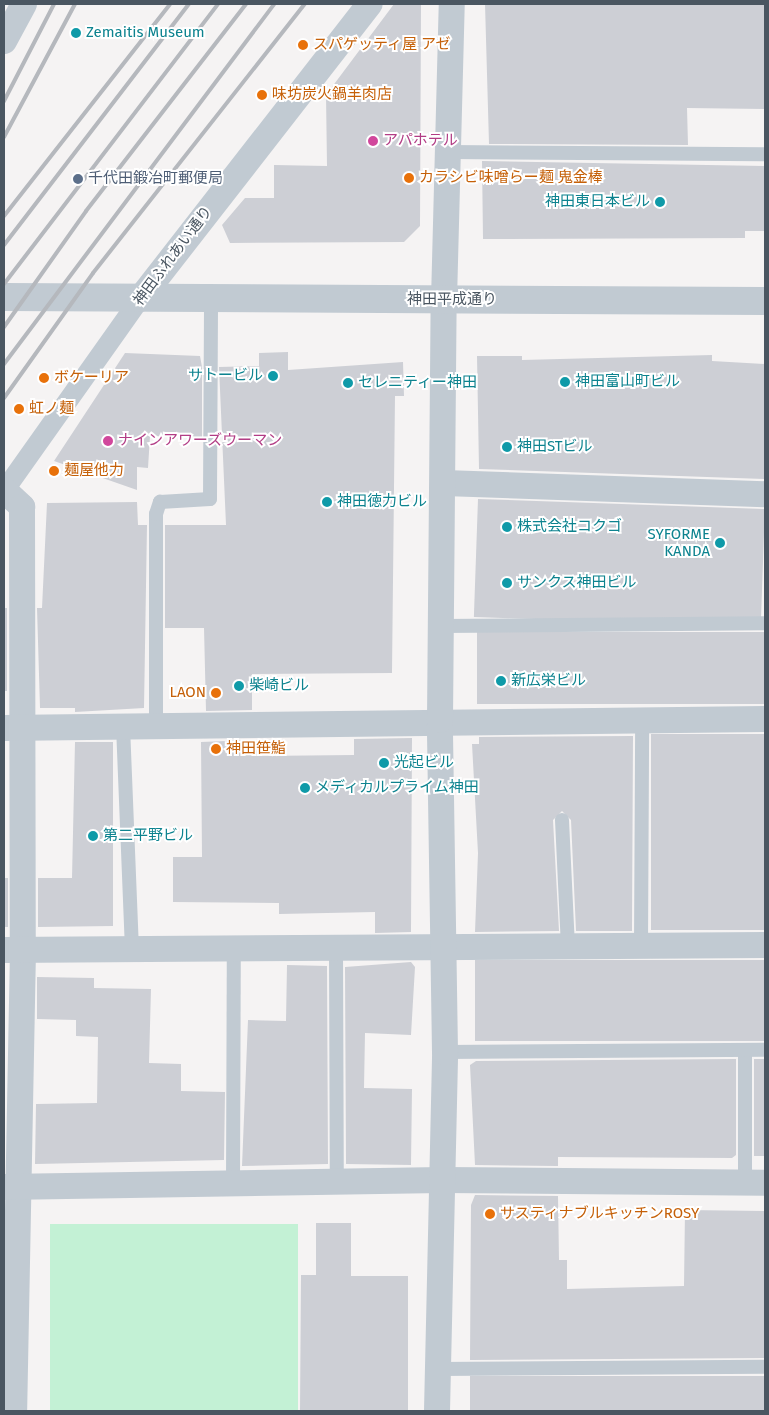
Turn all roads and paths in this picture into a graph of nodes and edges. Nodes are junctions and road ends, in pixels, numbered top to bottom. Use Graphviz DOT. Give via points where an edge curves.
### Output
graph roads {
  1 [pos="24,4"];
  2 [pos="370,4"];
  3 [pos="452,4"];
  4 [pos="4,41"];
  5 [pos="449,152"];
  6 [pos="765,154"];
  7 [pos="4,297"];
  8 [pos="140,299"];
  9 [pos="211,299"];
  10 [pos="444,300"];
  11 [pos="765,301"];
  12 [pos="444,484"];
  13 [pos="4,491"];
  14 [pos="765,494"];
  15 [pos="765,623"];
  16 [pos="441,626"];
  17 [pos="765,719"];
  18 [pos="440,720"];
  19 [pos="642,720"];
  20 [pos="156,725"];
  21 [pos="123,726"];
  22 [pos="13,727"];
  23 [pos="562,820"];
  24 [pos="765,945"];
  25 [pos="568,946"];
  26 [pos="641,946"];
  27 [pos="445,947"];
  28 [pos="234,948"];
  29 [pos="336,948"];
  30 [pos="13,950"];
  31 [pos="132,950"];
  32 [pos="765,1050"];
  33 [pos="745,1051"];
  34 [pos="445,1052"];
  35 [pos="442,1180"];
  36 [pos="755,1183"];
  37 [pos="337,1184"];
  38 [pos="233,1185"];
  39 [pos="12,1187"];
  40 [pos="765,1367"];
  41 [pos="438,1369"];
  42 [pos="14,1411"];
  43 [pos="437,1411"];
  1 -- 4 [label="street"];
  2 -- 8 [label="street, 神田ふれあい通り"];
  3 -- 5 [label="street"];
  5 -- 6 [label="lane"];
  5 -- 10 [label="street"];
  7 -- 8 [label="street, 神田平成通り"];
  8 -- 9 [label="street, 神田平成通り"];
  8 -- 13 [label="street, 神田ふれあい通り"];
  9 -- 10 [label="street, 神田平成通り"];
  9 -- 20 [label="lane" via="210,499 160,502 156,514"];
  10 -- 11 [label="street, 神田平成通り"];
  10 -- 12 [label="street"];
  12 -- 14 [label="street"];
  12 -- 16 [label="street"];
  13 -- 22 [label="street" via="22,507"];
  15 -- 16 [label="lane"];
  16 -- 18 [label="street"];
  17 -- 19 [label="street"];
  18 -- 19 [label="street"];
  18 -- 20 [label="street"];
  18 -- 27 [label="street"];
  19 -- 26 [label="lane"];
  20 -- 21 [label="street"];
  21 -- 22 [label="street"];
  21 -- 31 [label="lane"];
  22 -- 30 [label="street"];
  23 -- 25 [label="lane"];
  24 -- 26 [label="street"];
  25 -- 26 [label="street"];
  25 -- 27 [label="street"];
  27 -- 29 [label="street"];
  27 -- 34 [label="street"];
  28 -- 29 [label="street"];
  28 -- 31 [label="street"];
  28 -- 38 [label="lane"];
  29 -- 37 [label="lane"];
  30 -- 31 [label="street"];
  30 -- 39 [label="street"];
  32 -- 33 [label="lane"];
  33 -- 34 [label="lane"];
  33 -- 36 [label="lane"];
  34 -- 35 [label="street"];
  35 -- 36 [label="street"];
  35 -- 37 [label="street"];
  35 -- 41 [label="street"];
  37 -- 38 [label="street"];
  38 -- 39 [label="street"];
  39 -- 42 [label="street"];
  40 -- 41 [label="lane"];
  41 -- 43 [label="street"];
}
